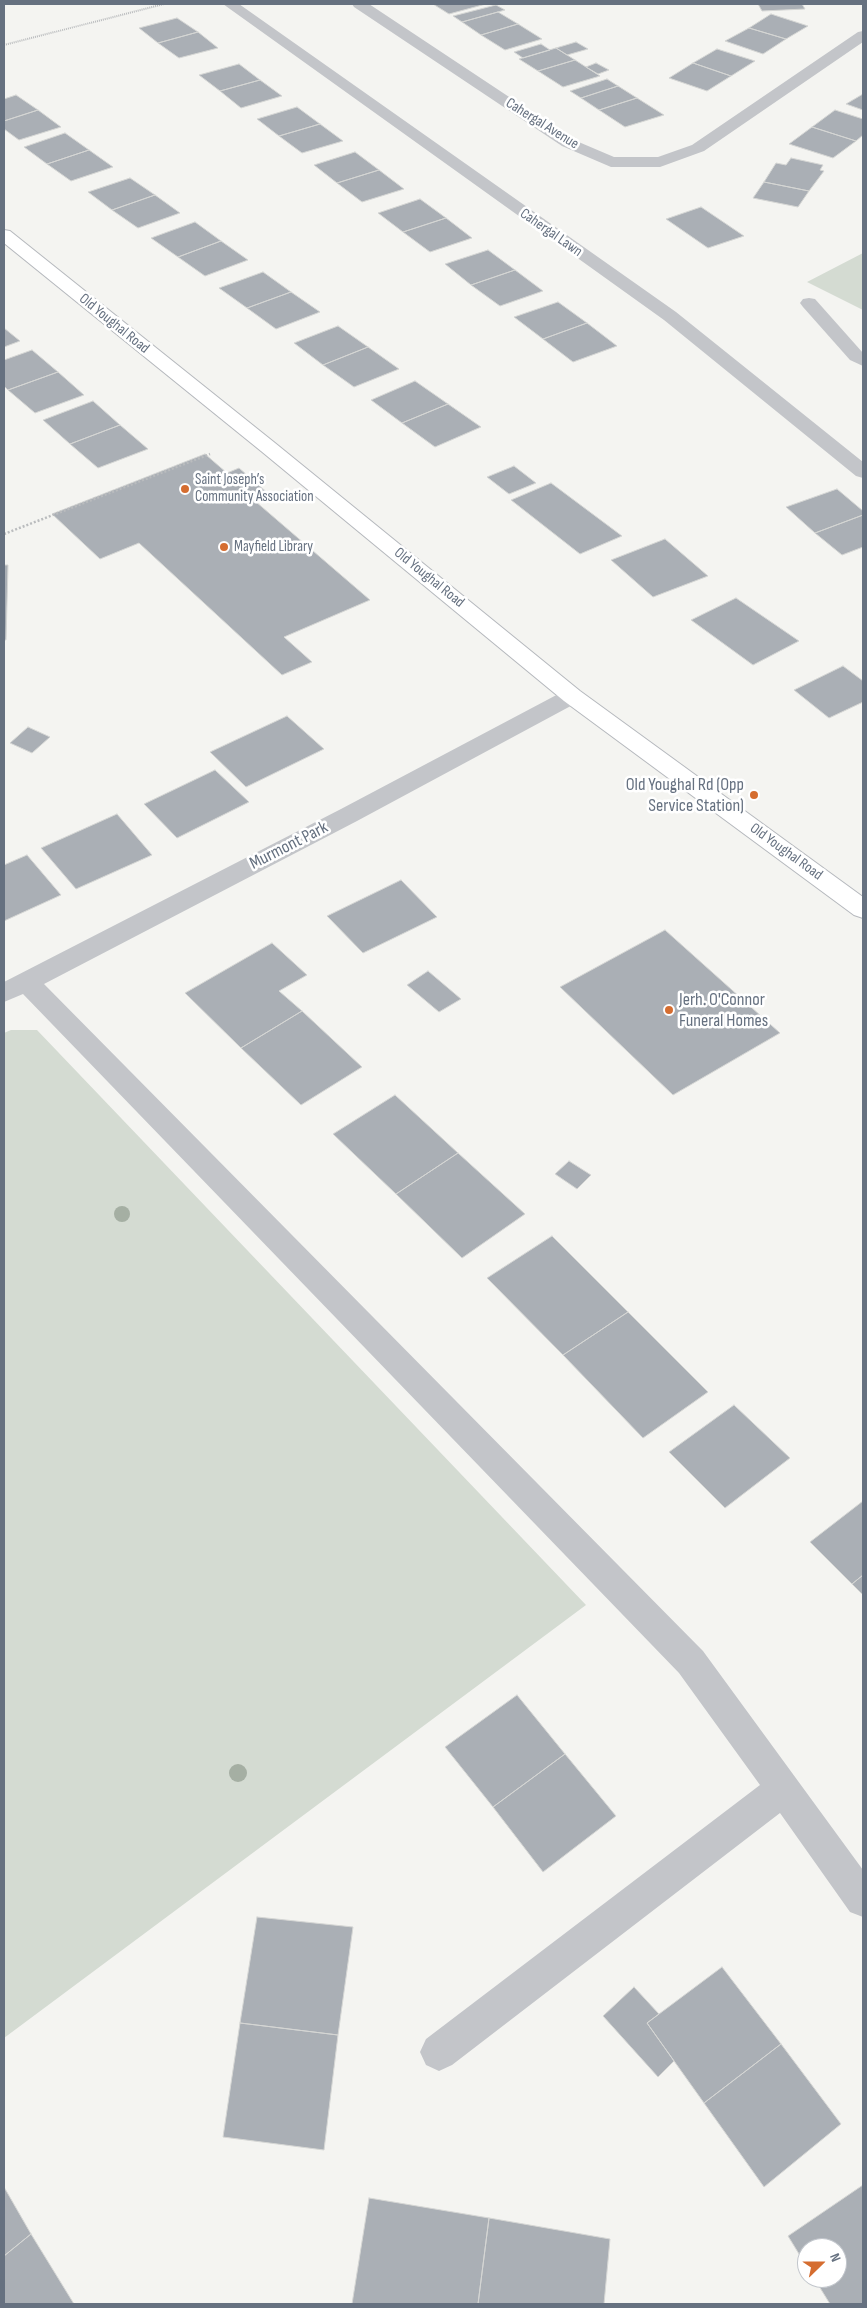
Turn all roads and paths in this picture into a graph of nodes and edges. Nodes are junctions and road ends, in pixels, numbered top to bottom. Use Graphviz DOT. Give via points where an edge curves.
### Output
graph roads {
  1 [pos="164,4"];
  2 [pos="230,4"];
  3 [pos="359,4"];
  4 [pos="863,35"];
  5 [pos="4,45"];
  6 [pos="4,235"];
  7 [pos="809,303"];
  8 [pos="863,361"];
  9 [pos="214,452"];
  10 [pos="863,472"];
  11 [pos="4,534"];
  12 [pos="572,696"];
  13 [pos="863,909"];
  14 [pos="16,988"];
  15 [pos="784,1788"];
  16 [pos="863,1899"];
  17 [pos="439,2052"];
  1 -- 5 [label="path"];
  2 -- 10 [label="street, Cahergal Lawn" via="670,316"];
  3 -- 4 [label="street, Cahergal Avenue" via="568,144 612,162 660,162 698,148"];
  6 -- 12 [label="street, Old Youghal Road"];
  7 -- 8 [label="lane"];
  9 -- 11 [label="path"];
  12 -- 13 [label="street, Old Youghal Road"];
  12 -- 14 [label="street, Murmont Park"];
  14 -- 15 [label="street" via="691,1662"];
  15 -- 16 [label="street"];
  15 -- 17 [label="street"];
}
